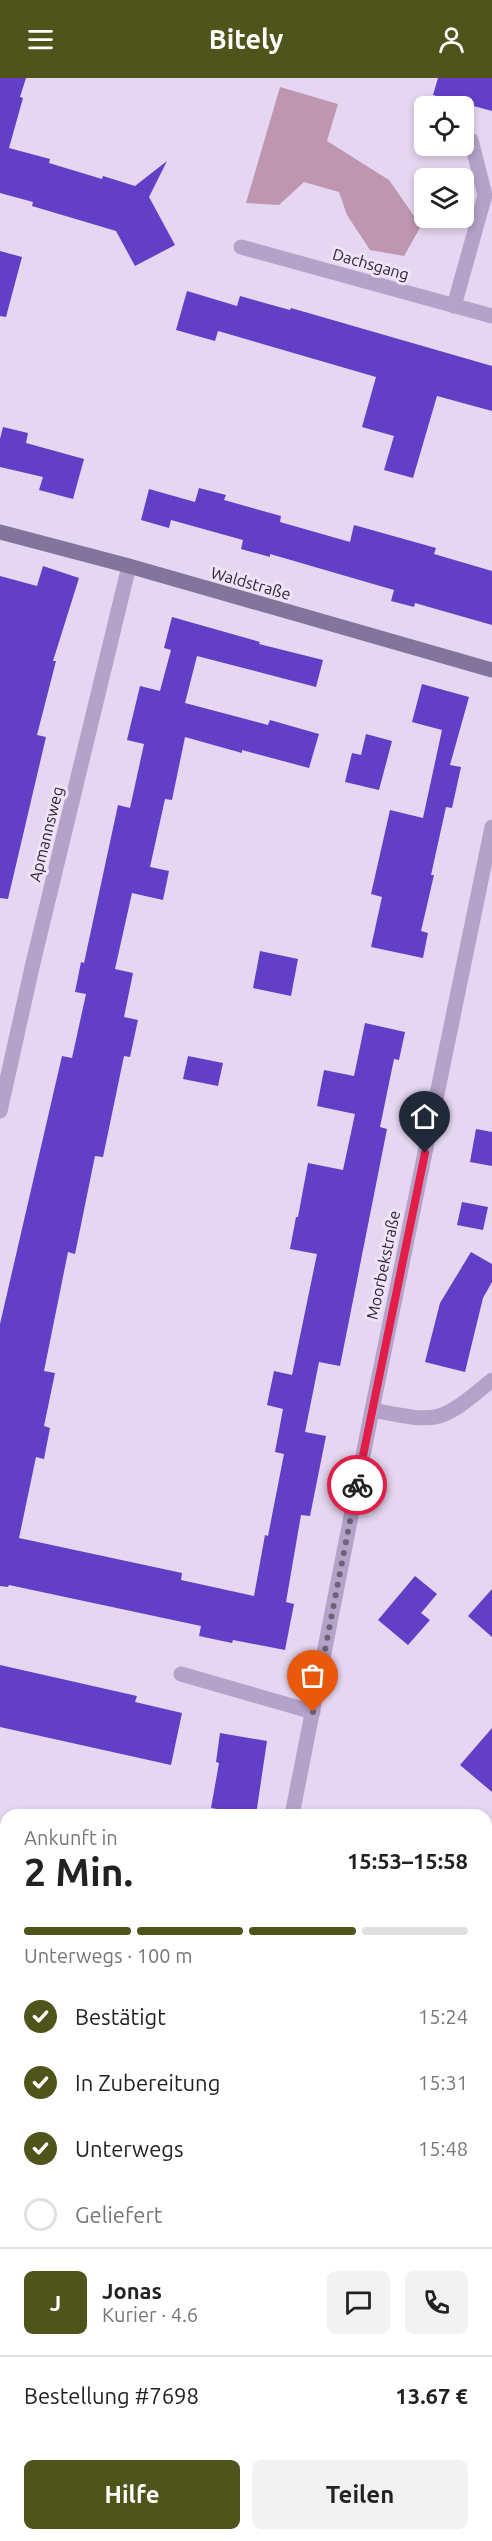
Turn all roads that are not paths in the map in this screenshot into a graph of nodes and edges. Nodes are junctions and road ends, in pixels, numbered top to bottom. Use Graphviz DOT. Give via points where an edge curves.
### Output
graph roads {
  1 [pos="474,152"];
  2 [pos="241,247"];
  3 [pos="454,306"];
  4 [pos="492,316"];
  5 [pos="0,532"];
  6 [pos="129,566"];
  7 [pos="492,670"];
  8 [pos="492,827"];
  9 [pos="0,1111"];
  10 [pos="492,1380"];
  11 [pos="372,1410"];
  12 [pos="181,1674"];
  13 [pos="313,1712"];
  14 [pos="293,1809"];
  1 -- 3 [label="street" via="485,195"];
  2 -- 3 [label="street, Dachsgang"];
  3 -- 4 [label="street, Dachsgang"];
  5 -- 6 [label="street, Waldstraße"];
  6 -- 7 [label="street, Waldstraße"];
  6 -- 9 [label="street, Apmannsweg"];
  8 -- 11 [label="street, Moorbekstraße"];
  10 -- 11 [label="street" via="455,1409 432,1419"];
  11 -- 13 [label="street, Moorbekstraße"];
  12 -- 13 [label="street"];
  13 -- 14 [label="street, Moorbekstraße"];
}
